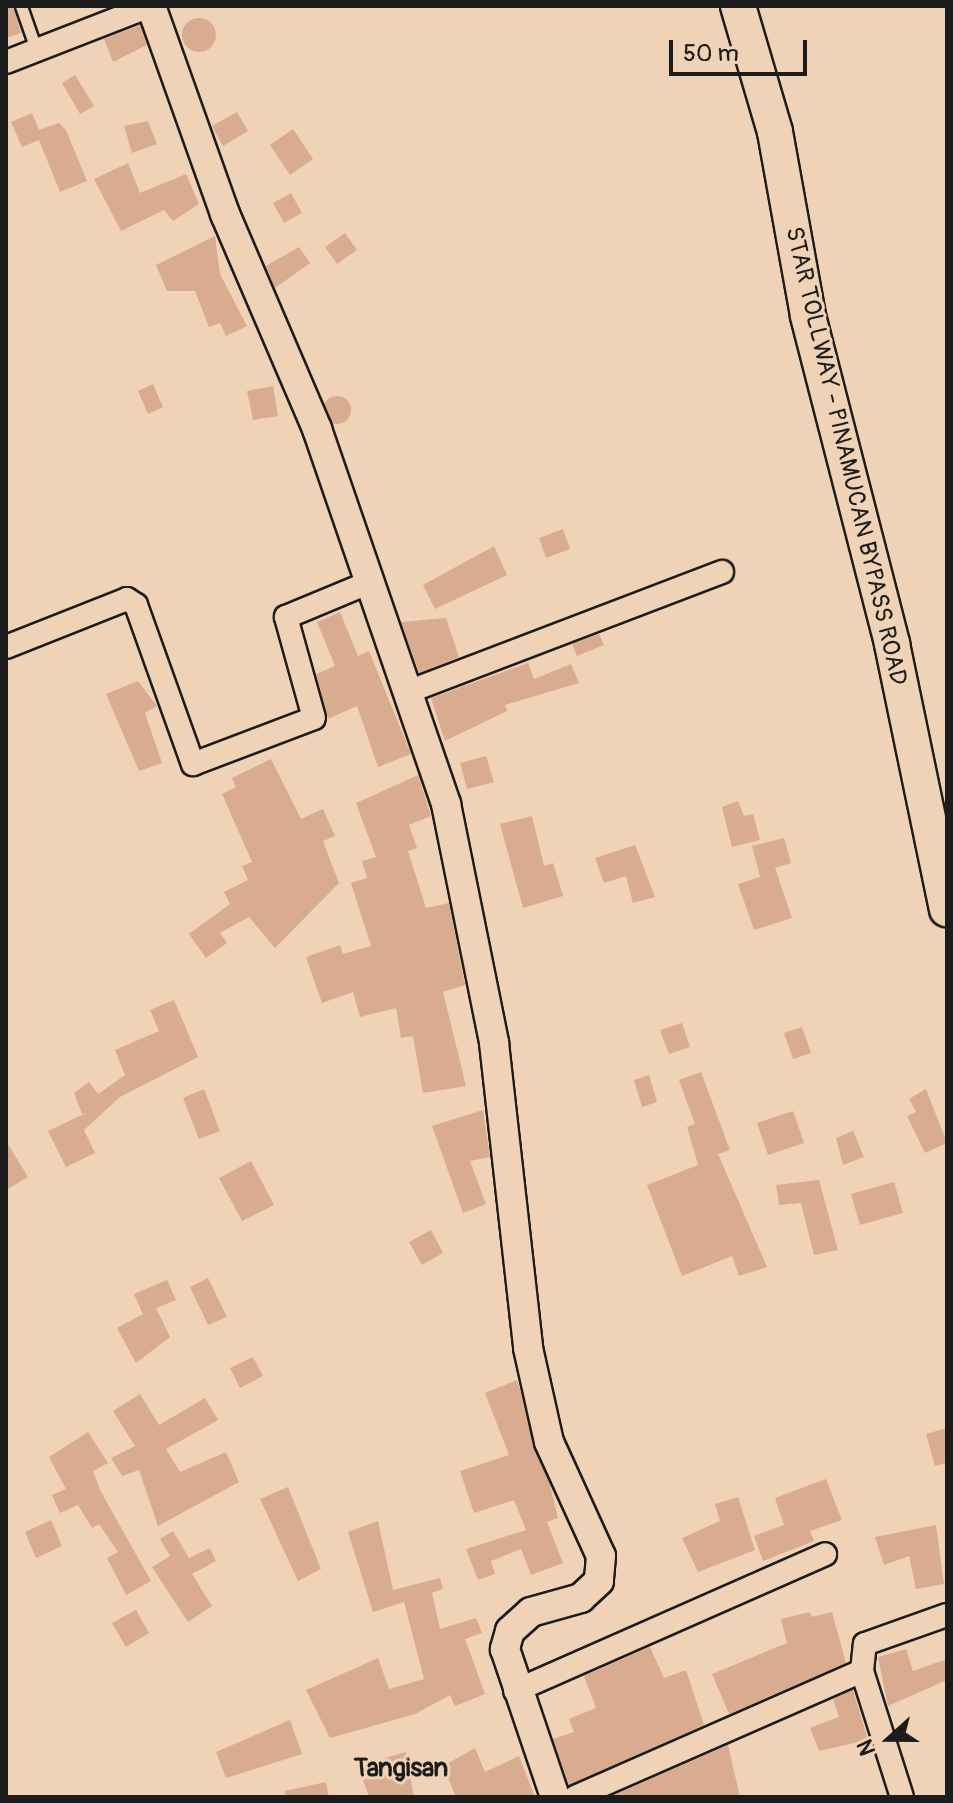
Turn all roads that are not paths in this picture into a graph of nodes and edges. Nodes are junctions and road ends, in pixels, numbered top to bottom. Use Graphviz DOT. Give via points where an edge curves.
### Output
graph roads {
  1 [pos="21,6"];
  2 [pos="150,6"];
  3 [pos="738,6"];
  4 [pos="36,49"];
  5 [pos="6,62"];
  6 [pos="722,572"];
  7 [pos="370,582"];
  8 [pos="6,647"];
  9 [pos="410,691"];
  10 [pos="947,909"];
  11 [pos="825,1554"];
  12 [pos="947,1615"];
  13 [pos="862,1671"];
  14 [pos="515,1691"];
  15 [pos="555,1797"];
  16 [pos="575,1797"];
  17 [pos="902,1797"];
  1 -- 4 [label="lane"];
  2 -- 4 [label="street"];
  2 -- 7 [label="street"];
  3 -- 10 [label="main road, STAR TOLLWAY - PINAMUCAN BYPASS ROAD" via="775,132 808,316 892,644"];
  4 -- 5 [label="street"];
  6 -- 9 [label="street"];
  7 -- 8 [label="street" via="286,617 314,718 193,764 136,605 127,599"];
  7 -- 9 [label="street"];
  9 -- 14 [label="street" via="446,804 494,1043 528,1348 549,1442 601,1556 599,1581 581,1598 531,1612 510,1631 505,1649"];
  11 -- 14 [label="street"];
  12 -- 13 [label="street" via="865,1644"];
  13 -- 16 [label="street"];
  13 -- 17 [label="street"];
  14 -- 15 [label="street"];
}
